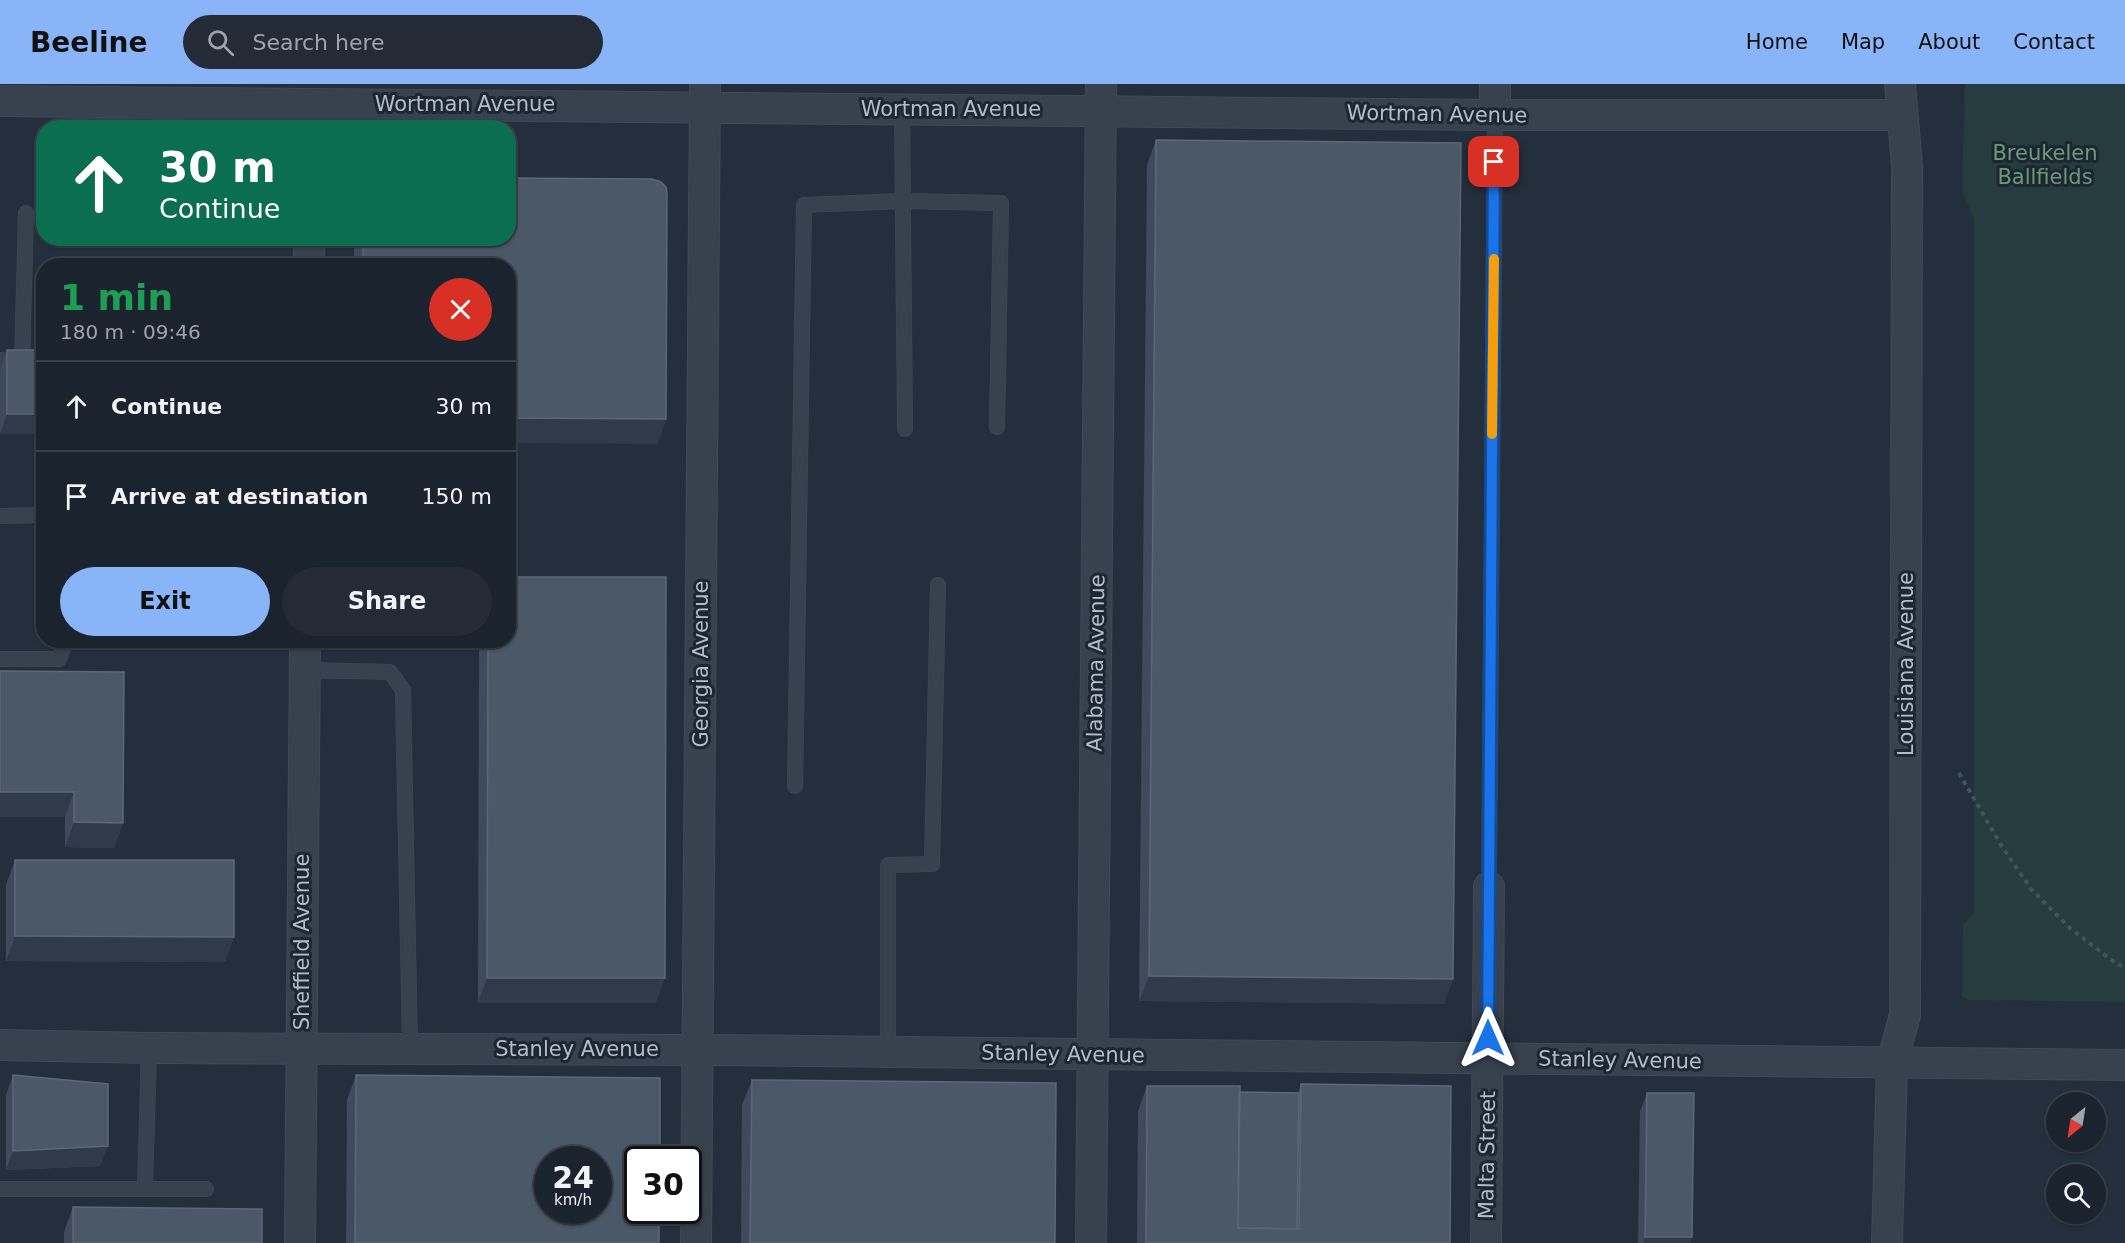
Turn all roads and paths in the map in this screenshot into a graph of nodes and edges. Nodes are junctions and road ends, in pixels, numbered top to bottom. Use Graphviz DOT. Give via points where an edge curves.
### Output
graph roads {
  1 [pos="1495,84"];
  2 [pos="1900,84"];
  3 [pos="705,95"];
  4 [pos="1101,97"];
  5 [pos="0,101"];
  6 [pos="902,108"];
  7 [pos="1495,115"];
  8 [pos="1902,115"];
  9 [pos="310,116"];
  10 [pos="903,201"];
  11 [pos="26,213"];
  12 [pos="0,360"];
  13 [pos="22,361"];
  14 [pos="36,362"];
  15 [pos="997,428"];
  16 [pos="905,429"];
  17 [pos="36,515"];
  18 [pos="0,516"];
  19 [pos="938,585"];
  20 [pos="63,648"];
  21 [pos="305,648"];
  22 [pos="0,659"];
  23 [pos="305,670"];
  24 [pos="1959,772"];
  25 [pos="795,786"];
  26 [pos="1489,887"];
  27 [pos="2125,968"];
  28 [pos="0,1045"];
  29 [pos="149,1048"];
  30 [pos="301,1048"];
  31 [pos="410,1048"];
  32 [pos="698,1050"];
  33 [pos="888,1052"];
  34 [pos="1092,1054"];
  35 [pos="1488,1058"];
  36 [pos="1892,1062"];
  37 [pos="2125,1065"];
  38 [pos="0,1189"];
  39 [pos="145,1189"];
  40 [pos="206,1189"];
  41 [pos="300,1243"];
  42 [pos="696,1243"];
  43 [pos="1090,1243"];
  44 [pos="1486,1243"];
  45 [pos="1887,1243"];
  1 -- 7 [label="street"];
  2 -- 8 [label="street, Louisiana Avenue"];
  3 -- 6 [label="street, Wortman Avenue"];
  3 -- 9 [label="street, Wortman Avenue"];
  3 -- 32 [label="street, Georgia Avenue"];
  4 -- 6 [label="street, Wortman Avenue"];
  4 -- 7 [label="street, Wortman Avenue"];
  4 -- 34 [label="street, Alabama Avenue"];
  5 -- 9 [label="street, Wortman Avenue"];
  6 -- 10 [label="lane"];
  7 -- 8 [label="street, Wortman Avenue"];
  7 -- 26 [label="lane"];
  8 -- 36 [label="street, Louisiana Avenue" via="1907,166 1905,1015"];
  10 -- 15 [label="lane" via="1001,203"];
  10 -- 16 [label="lane"];
  10 -- 25 [label="lane" via="804,205"];
  11 -- 13 [label="lane"];
  12 -- 13 [label="lane"];
  13 -- 14 [label="lane"];
  17 -- 18 [label="lane"];
  19 -- 33 [label="lane" via="932,864 888,865"];
  20 -- 22 [label="lane" via="59,659"];
  21 -- 23 [label="street, Sheffield Avenue"];
  23 -- 30 [label="street, Sheffield Avenue"];
  23 -- 31 [label="lane" via="390,672 403,690"];
  24 -- 27 [label="path" via="2031,890 2070,928"];
  26 -- 35 [label="street, Malta Street"];
  28 -- 29 [label="street, Stanley Avenue"];
  29 -- 30 [label="street, Stanley Avenue"];
  29 -- 39 [label="lane"];
  30 -- 31 [label="street, Stanley Avenue"];
  30 -- 41 [label="street, Sheffield Avenue"];
  31 -- 32 [label="street, Stanley Avenue"];
  32 -- 33 [label="street, Stanley Avenue"];
  32 -- 42 [label="street, Georgia Avenue"];
  33 -- 34 [label="street, Stanley Avenue"];
  34 -- 35 [label="street, Stanley Avenue"];
  34 -- 43 [label="street, Alabama Avenue"];
  35 -- 36 [label="street, Stanley Avenue"];
  35 -- 44 [label="street, Malta Street"];
  36 -- 37 [label="street, Stanley Avenue"];
  36 -- 45 [label="street, Louisiana Avenue"];
  38 -- 39 [label="lane"];
  39 -- 40 [label="lane"];
}
